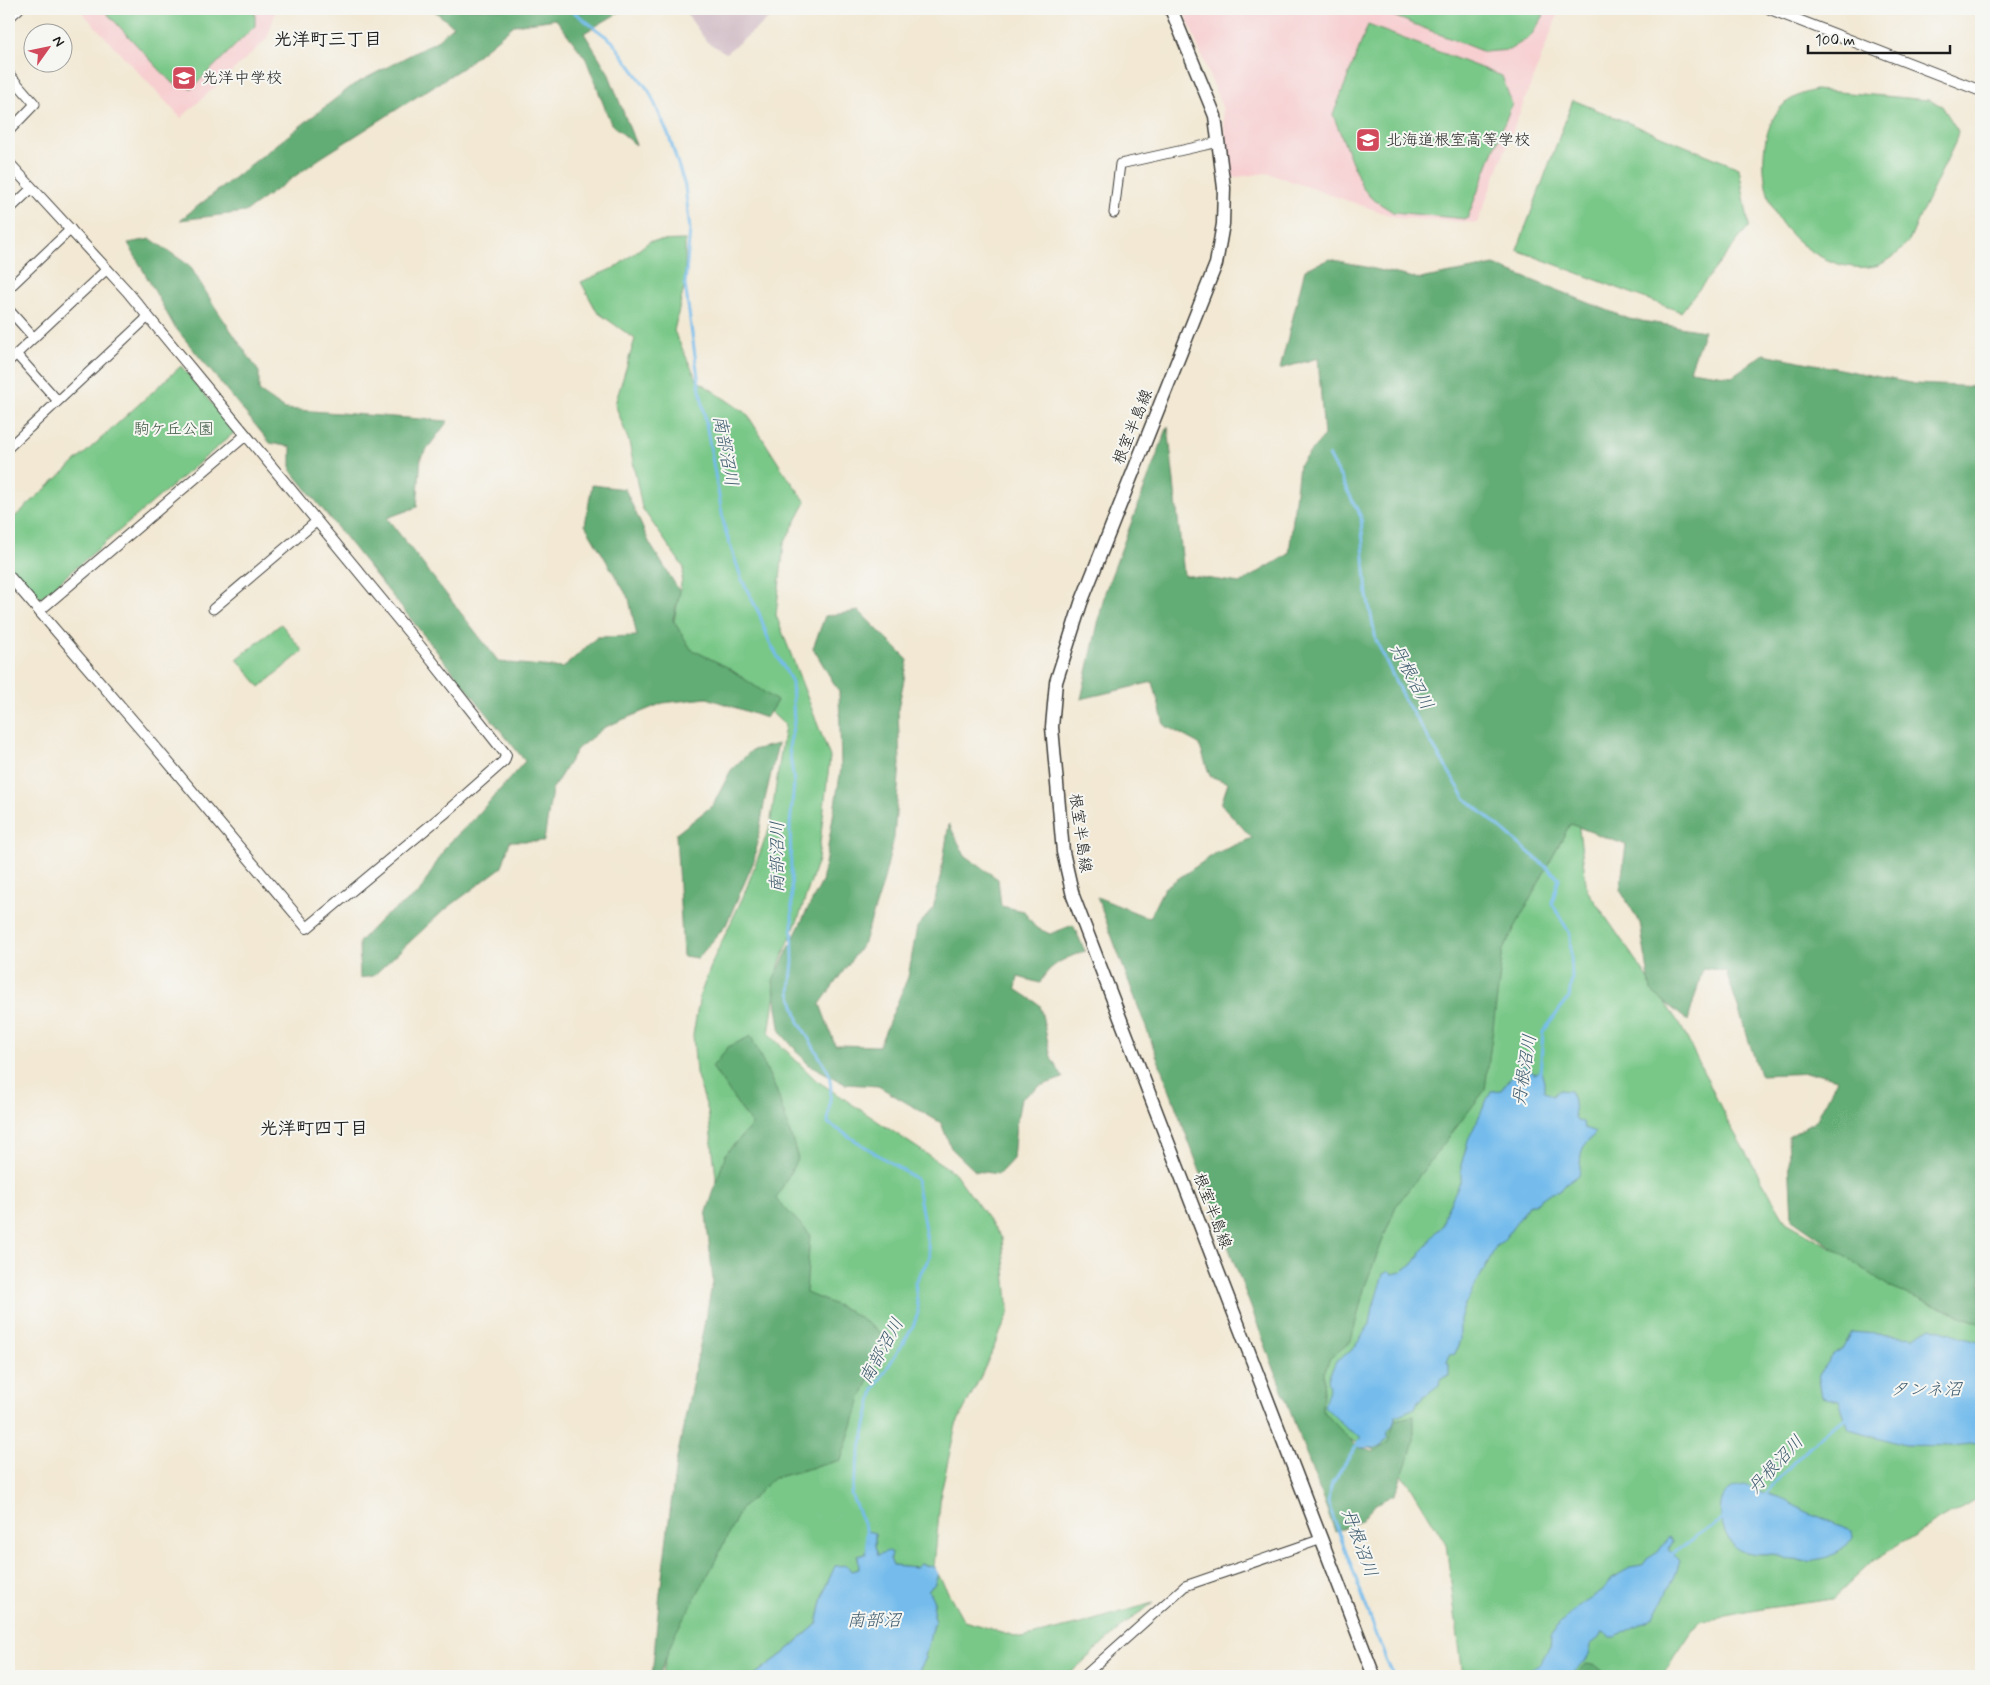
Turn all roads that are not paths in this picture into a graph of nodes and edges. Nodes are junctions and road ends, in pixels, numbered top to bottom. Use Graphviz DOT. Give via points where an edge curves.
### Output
graph roads {
  1 [pos="19,9"];
  2 [pos="1171,9"];
  3 [pos="1770,9"];
  4 [pos="9,18"];
  5 [pos="9,74"];
  6 [pos="1981,90"];
  7 [pos="9,131"];
  8 [pos="1219,142"];
  9 [pos="9,163"];
  10 [pos="32,188"];
  11 [pos="9,210"];
  12 [pos="1114,213"];
  13 [pos="71,229"];
  14 [pos="107,269"];
  15 [pos="9,288"];
  16 [pos="9,310"];
  17 [pos="148,318"];
  18 [pos="34,338"];
  19 [pos="16,354"];
  20 [pos="9,362"];
  21 [pos="58,401"];
  22 [pos="246,435"];
  23 [pos="9,447"];
  24 [pos="317,520"];
  25 [pos="9,576"];
  26 [pos="212,609"];
  27 [pos="39,611"];
  28 [pos="1322,1539"];
  29 [pos="1084,1676"];
  30 [pos="1374,1676"];
  1 -- 4 [label="street"];
  2 -- 8 [label="main road, 根室半島線" via="1215,116"];
  3 -- 6 [label="street"];
  5 -- 7 [label="street" via="35,104"];
  8 -- 12 [label="street" via="1120,164"];
  8 -- 28 [label="main road, 根室半島線" via="1224,188 1218,256 1081,603 1056,682 1052,727 1063,852 1073,896"];
  9 -- 10 [label="street"];
  10 -- 11 [label="street"];
  10 -- 13 [label="street"];
  13 -- 14 [label="street"];
  13 -- 15 [label="street"];
  14 -- 17 [label="street"];
  14 -- 18 [label="street"];
  16 -- 18 [label="street"];
  17 -- 21 [label="street"];
  17 -- 22 [label="street"];
  18 -- 19 [label="street"];
  19 -- 20 [label="street"];
  19 -- 21 [label="street"];
  21 -- 23 [label="street"];
  22 -- 24 [label="street"];
  22 -- 27 [label="street"];
  24 -- 26 [label="street"];
  24 -- 27 [label="street" via="506,756 502,764 307,928"];
  25 -- 27 [label="street"];
  28 -- 29 [label="street" via="1185,1586"];
  28 -- 30 [label="main road, 根室半島線"];
}
